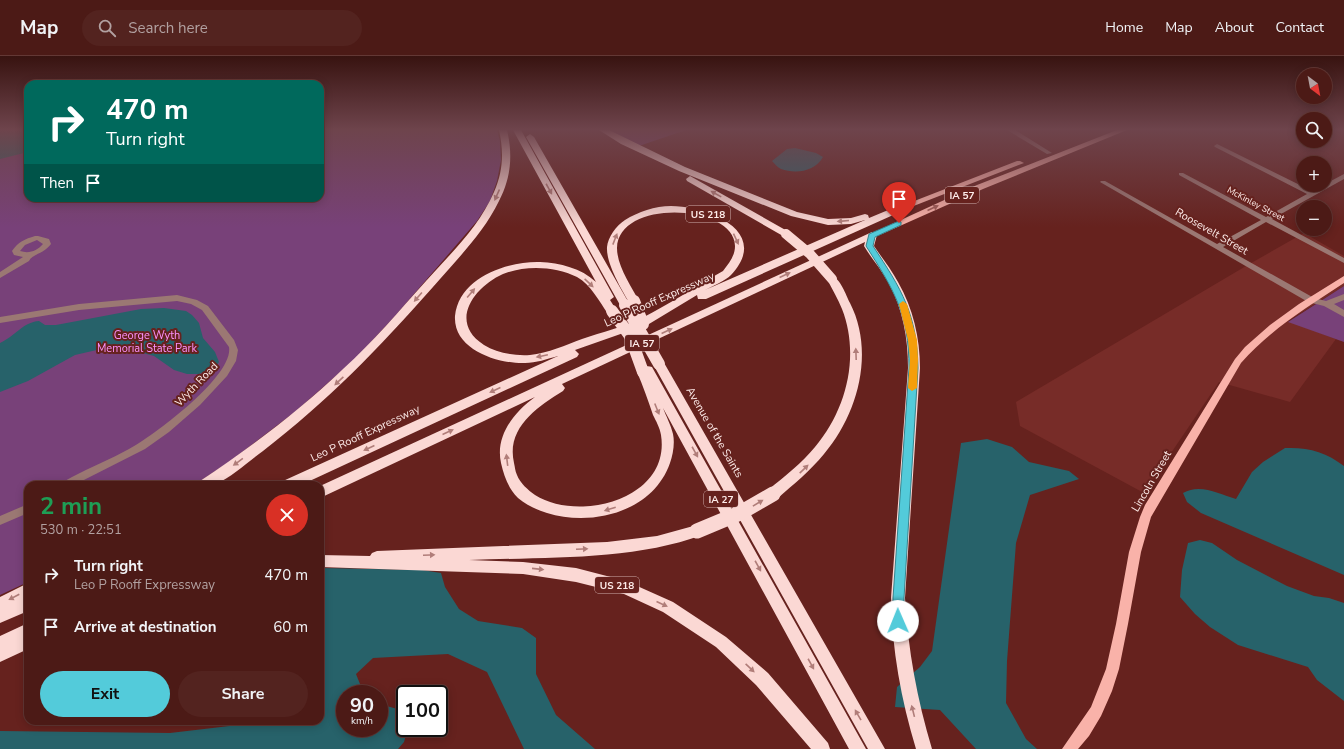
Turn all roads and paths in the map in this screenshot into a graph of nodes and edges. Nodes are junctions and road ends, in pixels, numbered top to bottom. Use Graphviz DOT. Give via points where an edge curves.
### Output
graph roads {
  1 [pos="507,162"];
  2 [pos="536,162"];
  3 [pos="544,162"];
  4 [pos="661,162"];
  5 [pos="670,162"];
  6 [pos="1031,162"];
  7 [pos="1035,162"];
  8 [pos="1250,162"];
  9 [pos="1181,174"];
  10 [pos="1344,176"];
  11 [pos="1103,182"];
  12 [pos="1314,194"];
  13 [pos="908,205"];
  14 [pos="1268,220"];
  15 [pos="872,235"];
  16 [pos="1218,247"];
  17 [pos="28,255"];
  18 [pos="1344,261"];
  19 [pos="0,275"];
  20 [pos="1344,279"];
  21 [pos="1344,297"];
  22 [pos="1311,300"];
  23 [pos="1327,304"];
  24 [pos="622,307"];
  25 [pos="1344,314"];
  26 [pos="0,320"];
  27 [pos="645,321"];
  28 [pos="620,353"];
  29 [pos="650,369"];
  30 [pos="74,481"];
  31 [pos="210,481"];
  32 [pos="297,481"];
  33 [pos="324,490"];
  34 [pos="24,510"];
  35 [pos="0,521"];
  36 [pos="324,560"];
  37 [pos="324,560"];
  38 [pos="24,592"];
  39 [pos="0,604"];
  40 [pos="24,606"];
  41 [pos="0,616"];
  42 [pos="799,626"];
  43 [pos="24,632"];
  44 [pos="0,644"];
  45 [pos="24,644"];
  46 [pos="0,654"];
  47 [pos="1073,748"];
  48 [pos="822,749"];
  49 [pos="858,749"];
  50 [pos="878,749"];
  51 [pos="924,749"];
  1 -- 31 [label="highway, one-way" via="500,189 486,217 463,247 367,354 297,417"];
  2 -- 24 [label="highway, IA 27, one-way"];
  3 -- 24 [label="highway, IA 27"];
  36 -- 4 [label="highway, one-way, bridge" via="573,550 657,542 698,531 740,513 774,494 820,452 839,424 851,393 857,365 854,332 844,302 832,279 810,254 786,234"];
  13 -- 5 [label="highway, one-way" via="844,222 804,218"];
  6 -- 13 [label="main road, Leo P Rooff Expressway / IA 57"];
  15 -- 7 [label="main road, IA 57, one-way"];
  8 -- 12 [label="street"];
  9 -- 14 [label="street, McKinley Street"];
  10 -- 12 [label="street"];
  11 -- 16 [label="street, Roosevelt Street"];
  12 -- 14 [label="street"];
  13 -- 27 [label="highway, Leo P Rooff Expressway / IA 57"];
  14 -- 16 [label="street"];
  14 -- 18 [label="street, McKinley Street"];
  28 -- 15 [label="highway, IA 57, one-way"];
  51 -- 15 [label="highway, one-way" via="904,672 898,621 913,350 905,308 892,281 869,246"];
  16 -- 22 [label="street, Roosevelt Street"];
  17 -- 19 [label="street" via="26,259"];
  20 -- 22 [label="main road, Lincoln Street"];
  21 -- 23 [label="street"];
  22 -- 23 [label="street, Roosevelt Street"];
  22 -- 47 [label="main road, Lincoln Street" via="1262,335 1246,350 1149,508 1135,550 1110,681 1093,717"];
  23 -- 25 [label="street, Roosevelt Street"];
  24 -- 27 [label="highway, US 218, one-way" via="612,250 614,239 624,225 646,213 678,209 709,215 722,221 739,243 739,255 727,273"];
  27 -- 24 [label="highway, one-way" via="544,357 520,359 492,354 477,347 466,336 460,317 467,298 478,285 505,270 532,265 560,267 581,276"];
  24 -- 29 [label="highway, IA 27, bridge"];
  24 -- 29 [label="highway, IA 27, bridge" via="630,336"];
  26 -- 30 [label="street, Wyth Road" via="79,307 183,299 200,303 208,309 234,349 228,370 172,425 124,457"];
  27 -- 32 [label="highway, Leo P Rooff Expressway / US 218, one-way"];
  29 -- 28 [label="highway, one-way" via="667,443 665,461 646,489 614,508 584,514 565,513 539,504 525,495 510,476 506,460 507,444 516,423 537,402"];
  33 -- 28 [label="highway, IA 57, one-way"];
  29 -- 42 [label="highway, IA 27"];
  34 -- 35 [label="street"];
  37 -- 48 [label="highway, US 218, one-way" via="530,568 576,574 626,588 668,607 721,642 762,679"];
  38 -- 39 [label="highway, one-way"];
  40 -- 41 [label="highway"];
  42 -- 49 [label="highway, IA 27, one-way"];
  50 -- 42 [label="highway, one-way"];
  43 -- 44 [label="highway"];
  45 -- 46 [label="highway"];
}
